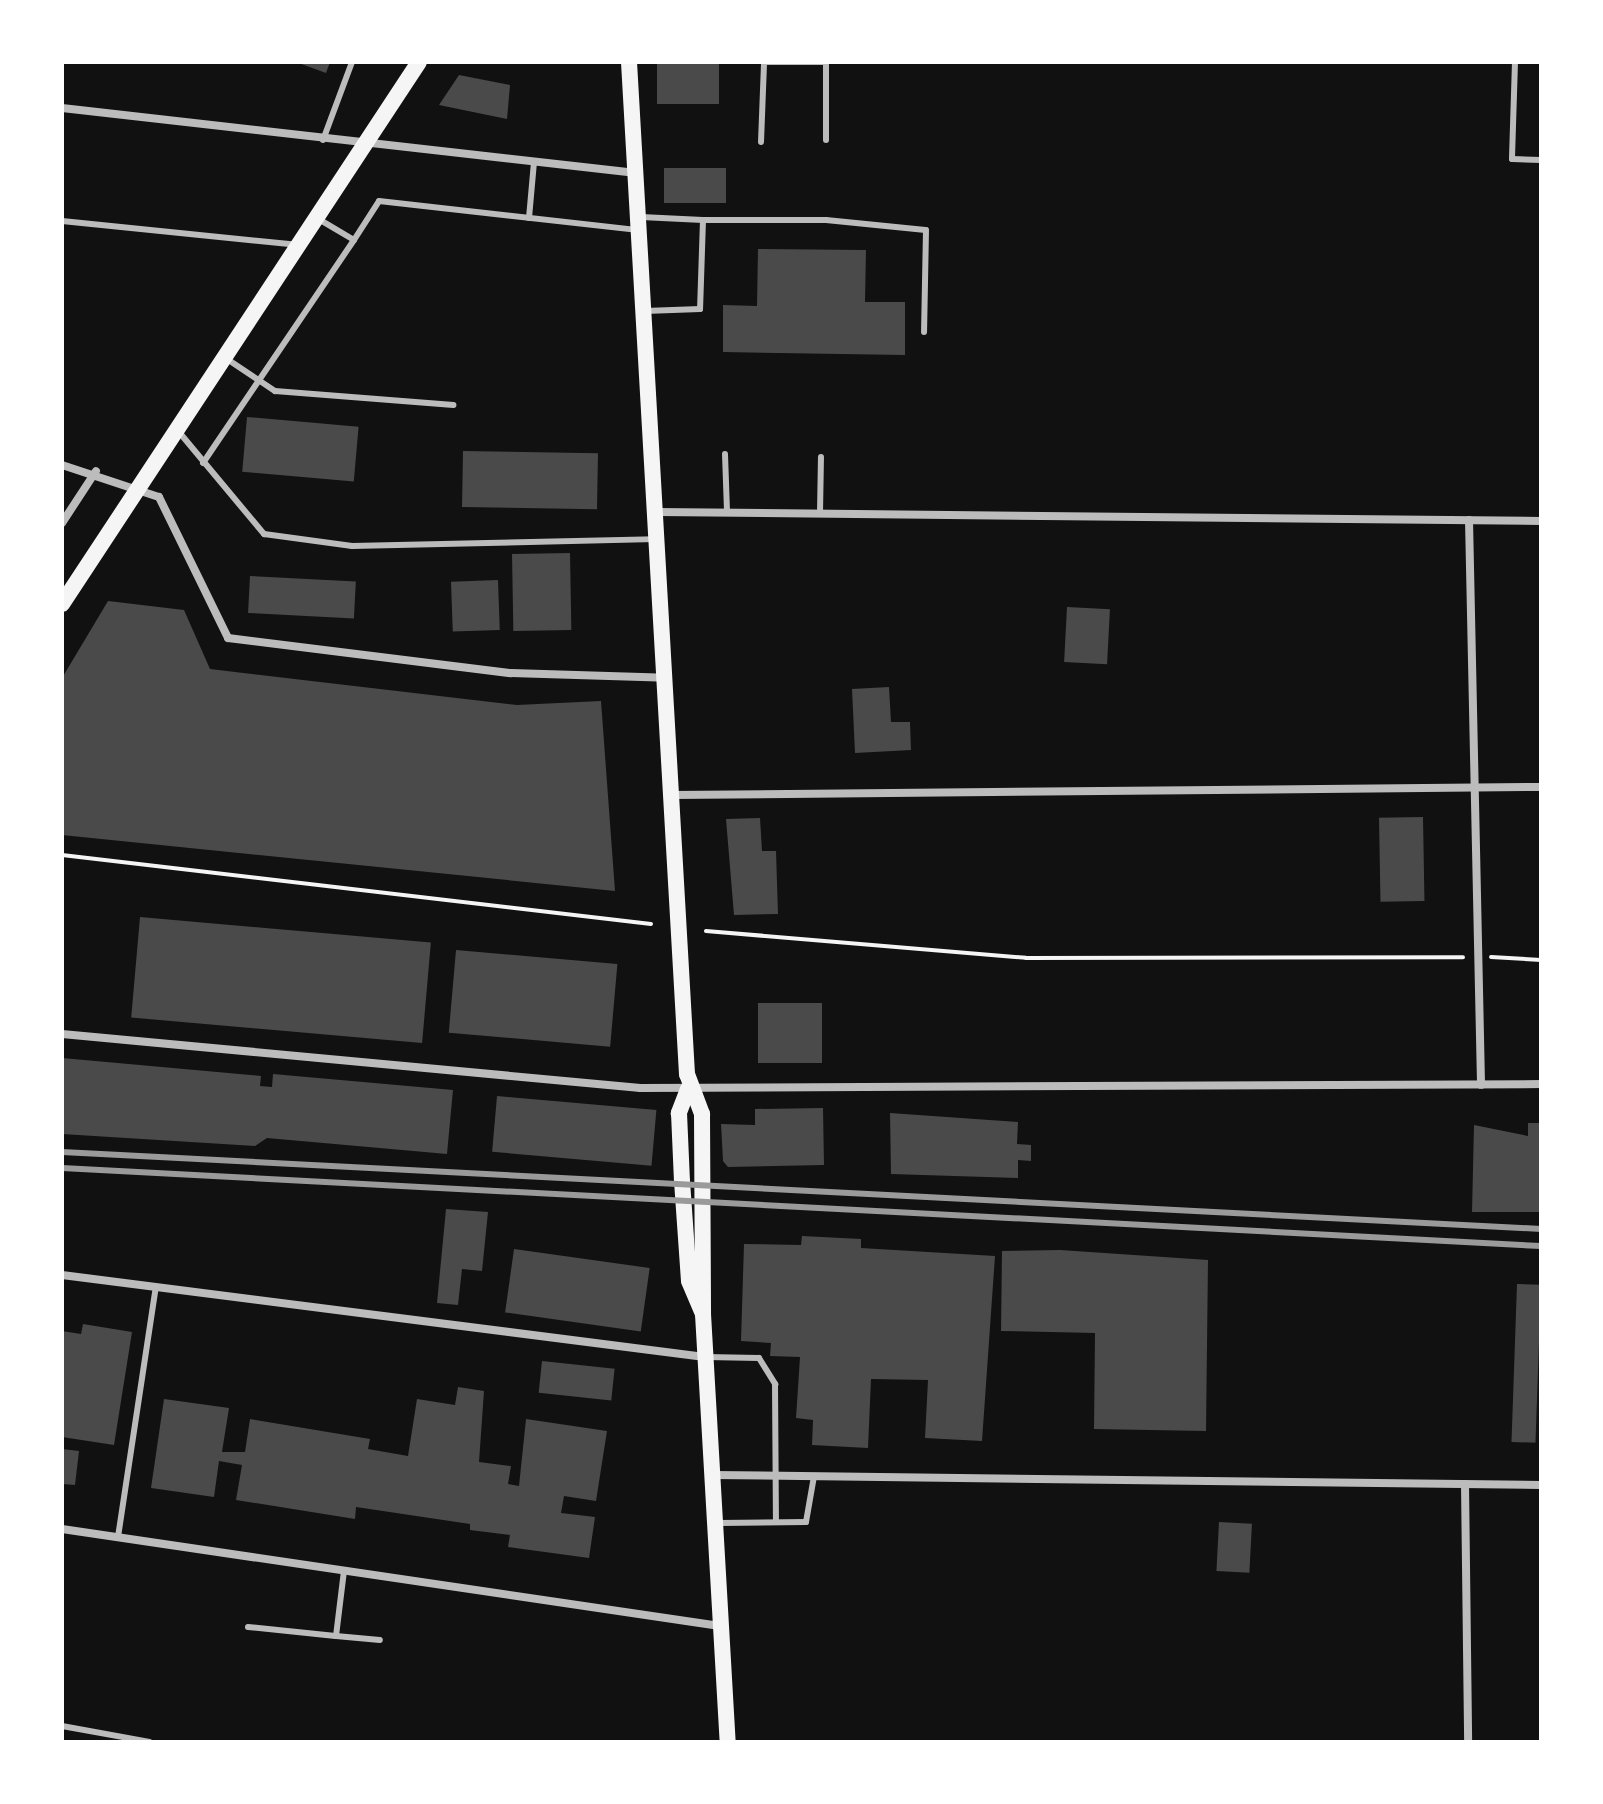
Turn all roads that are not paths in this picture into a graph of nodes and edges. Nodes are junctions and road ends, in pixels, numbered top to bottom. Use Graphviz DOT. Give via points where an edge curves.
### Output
graph roads {
  1 [pos="352,62"];
  2 [pos="419,62"];
  3 [pos="629,62"];
  4 [pos="764,62"];
  5 [pos="825,62"];
  6 [pos="1515,62"];
  7 [pos="62,108"];
  8 [pos="323,140"];
  9 [pos="826,140"];
  10 [pos="761,142"];
  11 [pos="364,143"];
  12 [pos="1541,160"];
  13 [pos="534,162"];
  14 [pos="637,173"];
  15 [pos="316,217"];
  16 [pos="529,218"];
  17 [pos="703,220"];
  18 [pos="62,221"];
  19 [pos="640,224"];
  20 [pos="354,240"];
  21 [pos="298,245"];
  22 [pos="645,311"];
  23 [pos="924,332"];
  24 [pos="224,357"];
  25 [pos="257,380"];
  26 [pos="453,405"];
  27 [pos="177,429"];
  28 [pos="725,454"];
  29 [pos="821,457"];
  30 [pos="203,463"];
  31 [pos="62,465"];
  32 [pos="96,471"];
  33 [pos="138,485"];
  34 [pos="657,512"];
  35 [pos="727,512"];
  36 [pos="820,513"];
  37 [pos="1469,520"];
  38 [pos="1541,521"];
  39 [pos="62,523"];
  40 [pos="658,539"];
  41 [pos="62,604"];
  42 [pos="667,678"];
  43 [pos="1541,787"];
  44 [pos="1476,788"];
  45 [pos="672,795"];
  46 [pos="62,1034"];
  47 [pos="1541,1084"];
  48 [pos="1481,1085"];
  49 [pos="688,1089"];
  50 [pos="62,1275"];
  51 [pos="156,1287"];
  52 [pos="706,1357"];
  53 [pos="713,1475"];
  54 [pos="776,1475"];
  55 [pos="814,1476"];
  56 [pos="1465,1484"];
  57 [pos="1541,1485"];
  58 [pos="776,1522"];
  59 [pos="715,1523"];
  60 [pos="62,1529"];
  61 [pos="118,1537"];
  62 [pos="344,1571"];
  63 [pos="720,1626"];
  64 [pos="248,1627"];
  65 [pos="336,1636"];
  66 [pos="380,1640"];
  67 [pos="62,1726"];
  68 [pos="150,1742"];
  69 [pos="728,1742"];
  70 [pos="1468,1742"];
  1 -- 8 [label="lane"];
  2 -- 11 [label="main road"];
  3 -- 14 [label="main road"];
  4 -- 5 [label="lane"];
  4 -- 10 [label="lane"];
  5 -- 9 [label="lane"];
  6 -- 12 [label="lane" via="1512,159"];
  7 -- 8 [label="street"];
  8 -- 11 [label="street"];
  11 -- 13 [label="street"];
  11 -- 15 [label="main road"];
  13 -- 14 [label="street"];
  13 -- 16 [label="lane"];
  14 -- 19 [label="main road"];
  15 -- 20 [label="lane"];
  15 -- 21 [label="main road"];
  16 -- 19 [label="lane"];
  16 -- 20 [label="lane" via="379,201"];
  17 -- 19 [label="lane"];
  17 -- 22 [label="lane" via="700,309"];
  17 -- 23 [label="lane" via="826,220 926,230"];
  18 -- 21 [label="lane"];
  19 -- 22 [label="main road"];
  20 -- 25 [label="lane"];
  21 -- 24 [label="main road"];
  22 -- 34 [label="main road"];
  24 -- 25 [label="lane"];
  24 -- 27 [label="main road"];
  25 -- 26 [label="lane" via="275,391"];
  25 -- 30 [label="lane"];
  27 -- 30 [label="lane"];
  27 -- 33 [label="main road"];
  28 -- 35 [label="lane"];
  29 -- 36 [label="lane"];
  30 -- 40 [label="lane" via="264,534 352,546"];
  31 -- 32 [label="street"];
  32 -- 33 [label="street"];
  32 -- 39 [label="street"];
  33 -- 41 [label="main road"];
  33 -- 42 [label="street" via="159,497 228,638 511,673"];
  34 -- 35 [label="street"];
  34 -- 40 [label="main road"];
  35 -- 36 [label="street"];
  36 -- 37 [label="street"];
  37 -- 38 [label="street"];
  37 -- 44 [label="street"];
  40 -- 42 [label="main road"];
  42 -- 45 [label="main road"];
  43 -- 44 [label="street"];
  44 -- 45 [label="street"];
  44 -- 48 [label="street"];
  45 -- 49 [label="main road"];
  46 -- 49 [label="street"];
  47 -- 48 [label="street"];
  48 -- 49 [label="street"];
  49 -- 52 [label="main road" via="679,1113 682,1181 689,1281 703,1314"];
  50 -- 51 [label="street"];
  51 -- 52 [label="street"];
  51 -- 61 [label="lane"];
  52 -- 53 [label="main road"];
  52 -- 54 [label="lane" via="759,1358 775,1384"];
  53 -- 54 [label="street"];
  53 -- 59 [label="main road"];
  54 -- 55 [label="street"];
  54 -- 58 [label="lane"];
  55 -- 56 [label="street"];
  55 -- 58 [label="lane" via="812,1517"];
  56 -- 57 [label="street"];
  56 -- 70 [label="street"];
  58 -- 59 [label="lane"];
  59 -- 63 [label="main road"];
  60 -- 61 [label="street"];
  61 -- 62 [label="street"];
  62 -- 63 [label="street"];
  62 -- 65 [label="lane"];
  63 -- 69 [label="main road"];
  64 -- 65 [label="lane"];
  65 -- 66 [label="lane"];
  67 -- 68 [label="lane"];
}
